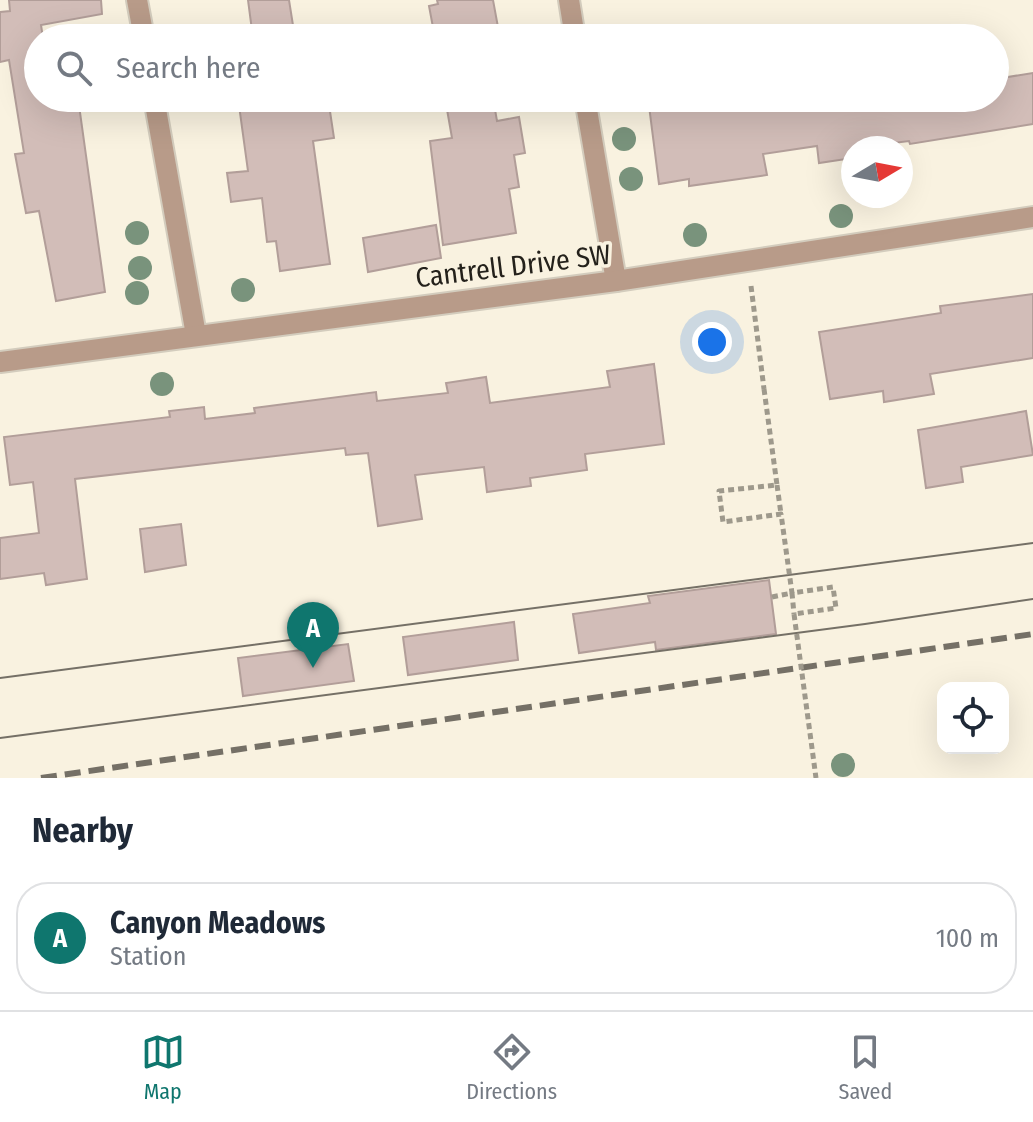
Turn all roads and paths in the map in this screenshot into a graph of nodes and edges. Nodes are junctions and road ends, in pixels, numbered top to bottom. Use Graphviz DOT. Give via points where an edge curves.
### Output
graph roads {
  1 [pos="137,0"];
  2 [pos="569,0"];
  3 [pos="141,24"];
  4 [pos="573,24"];
  5 [pos="156,112"];
  6 [pos="587,112"];
  7 [pos="1033,217"];
  8 [pos="748,261"];
  9 [pos="616,281"];
  10 [pos="196,335"];
  11 [pos="0,362"];
  12 [pos="777,485"];
  13 [pos="781,514"];
  14 [pos="792,593"];
  15 [pos="772,597"];
  16 [pos="794,614"];
  17 [pos="816,778"];
  1 -- 3 [label="street"];
  2 -- 4 [label="street"];
  5 -- 10 [label="street"];
  6 -- 9 [label="street"];
  7 -- 8 [label="street, Cantrell Drive SW"];
  8 -- 9 [label="street, Cantrell Drive SW"];
  8 -- 12 [label="path, bridge"];
  9 -- 10 [label="street, Cantrell Drive SW"];
  10 -- 11 [label="street, Cantrell Drive SW"];
  12 -- 13 [label="path"];
  12 -- 13 [label="path, bridge" via="719,491 723,522"];
  13 -- 14 [label="path, bridge"];
  14 -- 15 [label="path"];
  14 -- 16 [label="path, bridge"];
  14 -- 16 [label="path, bridge" via="833,587 836,608"];
  16 -- 17 [label="path, bridge"];
}
